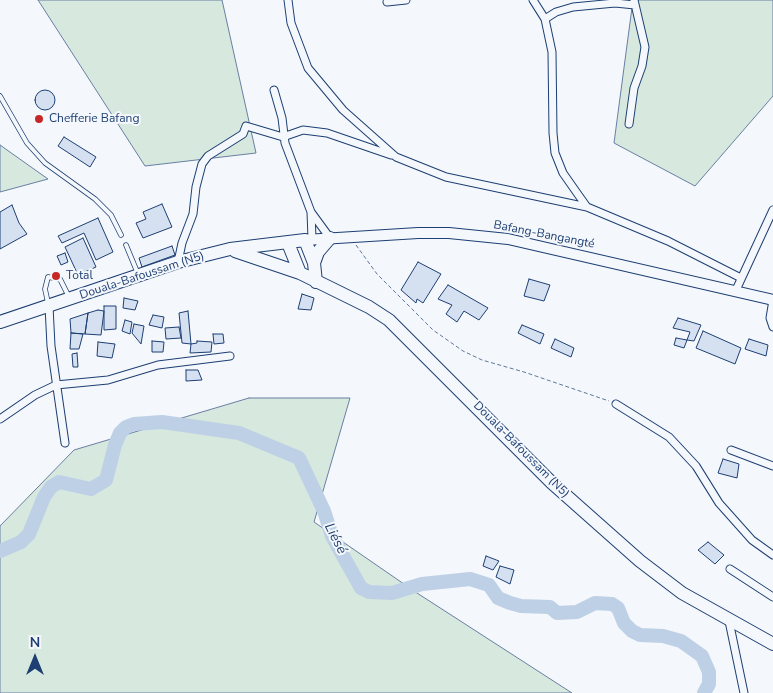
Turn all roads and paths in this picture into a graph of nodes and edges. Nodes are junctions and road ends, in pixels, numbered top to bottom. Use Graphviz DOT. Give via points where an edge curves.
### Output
graph roads {
  1 [pos="288,0"];
  2 [pos="406,0"];
  3 [pos="533,0"];
  4 [pos="386,2"];
  5 [pos="634,2"];
  6 [pos="545,19"];
  7 [pos="274,90"];
  8 [pos="0,96"];
  9 [pos="629,124"];
  10 [pos="283,137"];
  11 [pos="396,157"];
  12 [pos="587,207"];
  13 [pos="773,210"];
  14 [pos="311,212"];
  15 [pos="122,235"];
  16 [pos="349,236"];
  17 [pos="330,238"];
  18 [pos="309,240"];
  19 [pos="288,243"];
  20 [pos="126,245"];
  21 [pos="230,249"];
  22 [pos="178,262"];
  23 [pos="314,263"];
  24 [pos="300,273"];
  25 [pos="139,276"];
  26 [pos="741,278"];
  27 [pos="316,282"];
  28 [pos="736,290"];
  29 [pos="70,300"];
  30 [pos="773,300"];
  31 [pos="49,306"];
  32 [pos="0,322"];
  33 [pos="773,327"];
  34 [pos="230,356"];
  35 [pos="56,385"];
  36 [pos="616,404"];
  37 [pos="0,419"];
  38 [pos="65,443"];
  39 [pos="731,450"];
  40 [pos="773,466"];
  41 [pos="773,556"];
  42 [pos="730,569"];
  43 [pos="773,597"];
  44 [pos="729,621"];
  45 [pos="773,644"];
  46 [pos="744,693"];
  1 -- 11 [label="street" via="294,31 308,68 343,110"];
  2 -- 4 [label="street"];
  3 -- 6 [label="street"];
  5 -- 6 [label="street" via="573,7"];
  5 -- 9 [label="street" via="645,47 632,94"];
  6 -- 12 [label="street" via="552,52 556,153 569,182"];
  7 -- 10 [label="street" via="282,118"];
  8 -- 15 [label="lane" via="27,143 44,163 95,199 111,215"];
  10 -- 11 [label="street" via="303,130 321,132"];
  10 -- 14 [label="street"];
  10 -- 22 [label="street" via="247,125 241,136 208,156 199,174"];
  11 -- 12 [label="street" via="446,177"];
  12 -- 26 [label="street" via="668,241"];
  13 -- 26 [label="street"];
  14 -- 17 [label="street"];
  14 -- 18 [label="street"];
  16 -- 17 [label="street, Bafang-Bangangté"];
  16 -- 28 [label="street, Bafang-Bangangté" via="449,233 508,239"];
  16 -- 36 [label="path" via="377,274 433,330 463,351"];
  17 -- 18 [label="street, Bafang-Bangangté"];
  17 -- 23 [label="highway" via="318,252"];
  18 -- 19 [label="highway, Douala-Bafoussam (N5)"];
  18 -- 23 [label="highway"];
  19 -- 21 [label="highway, Douala-Bafoussam (N5)"];
  19 -- 24 [label="highway"];
  20 -- 25 [label="lane"];
  21 -- 22 [label="highway, Douala-Bafoussam (N5)"];
  21 -- 24 [label="highway, Douala-Bafoussam (N5)"];
  22 -- 25 [label="highway, Douala-Bafoussam (N5)"];
  23 -- 27 [label="highway"];
  24 -- 27 [label="highway, Douala-Bafoussam (N5)"];
  25 -- 29 [label="highway, Douala-Bafoussam (N5)"];
  26 -- 28 [label="street"];
  27 -- 44 [label="highway, Douala-Bafoussam (N5)" via="389,320 604,531 682,593"];
  28 -- 30 [label="street, Bafang-Bangangté"];
  29 -- 31 [label="highway, Douala-Bafoussam (N5)"];
  29 -- 31 [label="lane" via="60,279 48,277 45,289"];
  30 -- 33 [label="street" via="770,318"];
  31 -- 32 [label="highway, Douala-Bafoussam (N5)"];
  31 -- 35 [label="street"];
  34 -- 35 [label="street" via="158,365 108,380"];
  35 -- 37 [label="street"];
  35 -- 38 [label="street"];
  36 -- 41 [label="street" via="669,438 696,466 719,503 752,540"];
  39 -- 40 [label="street"];
  42 -- 43 [label="street"];
  44 -- 45 [label="highway, Douala-Bafoussam (N5)"];
  44 -- 46 [label="street"];
}
